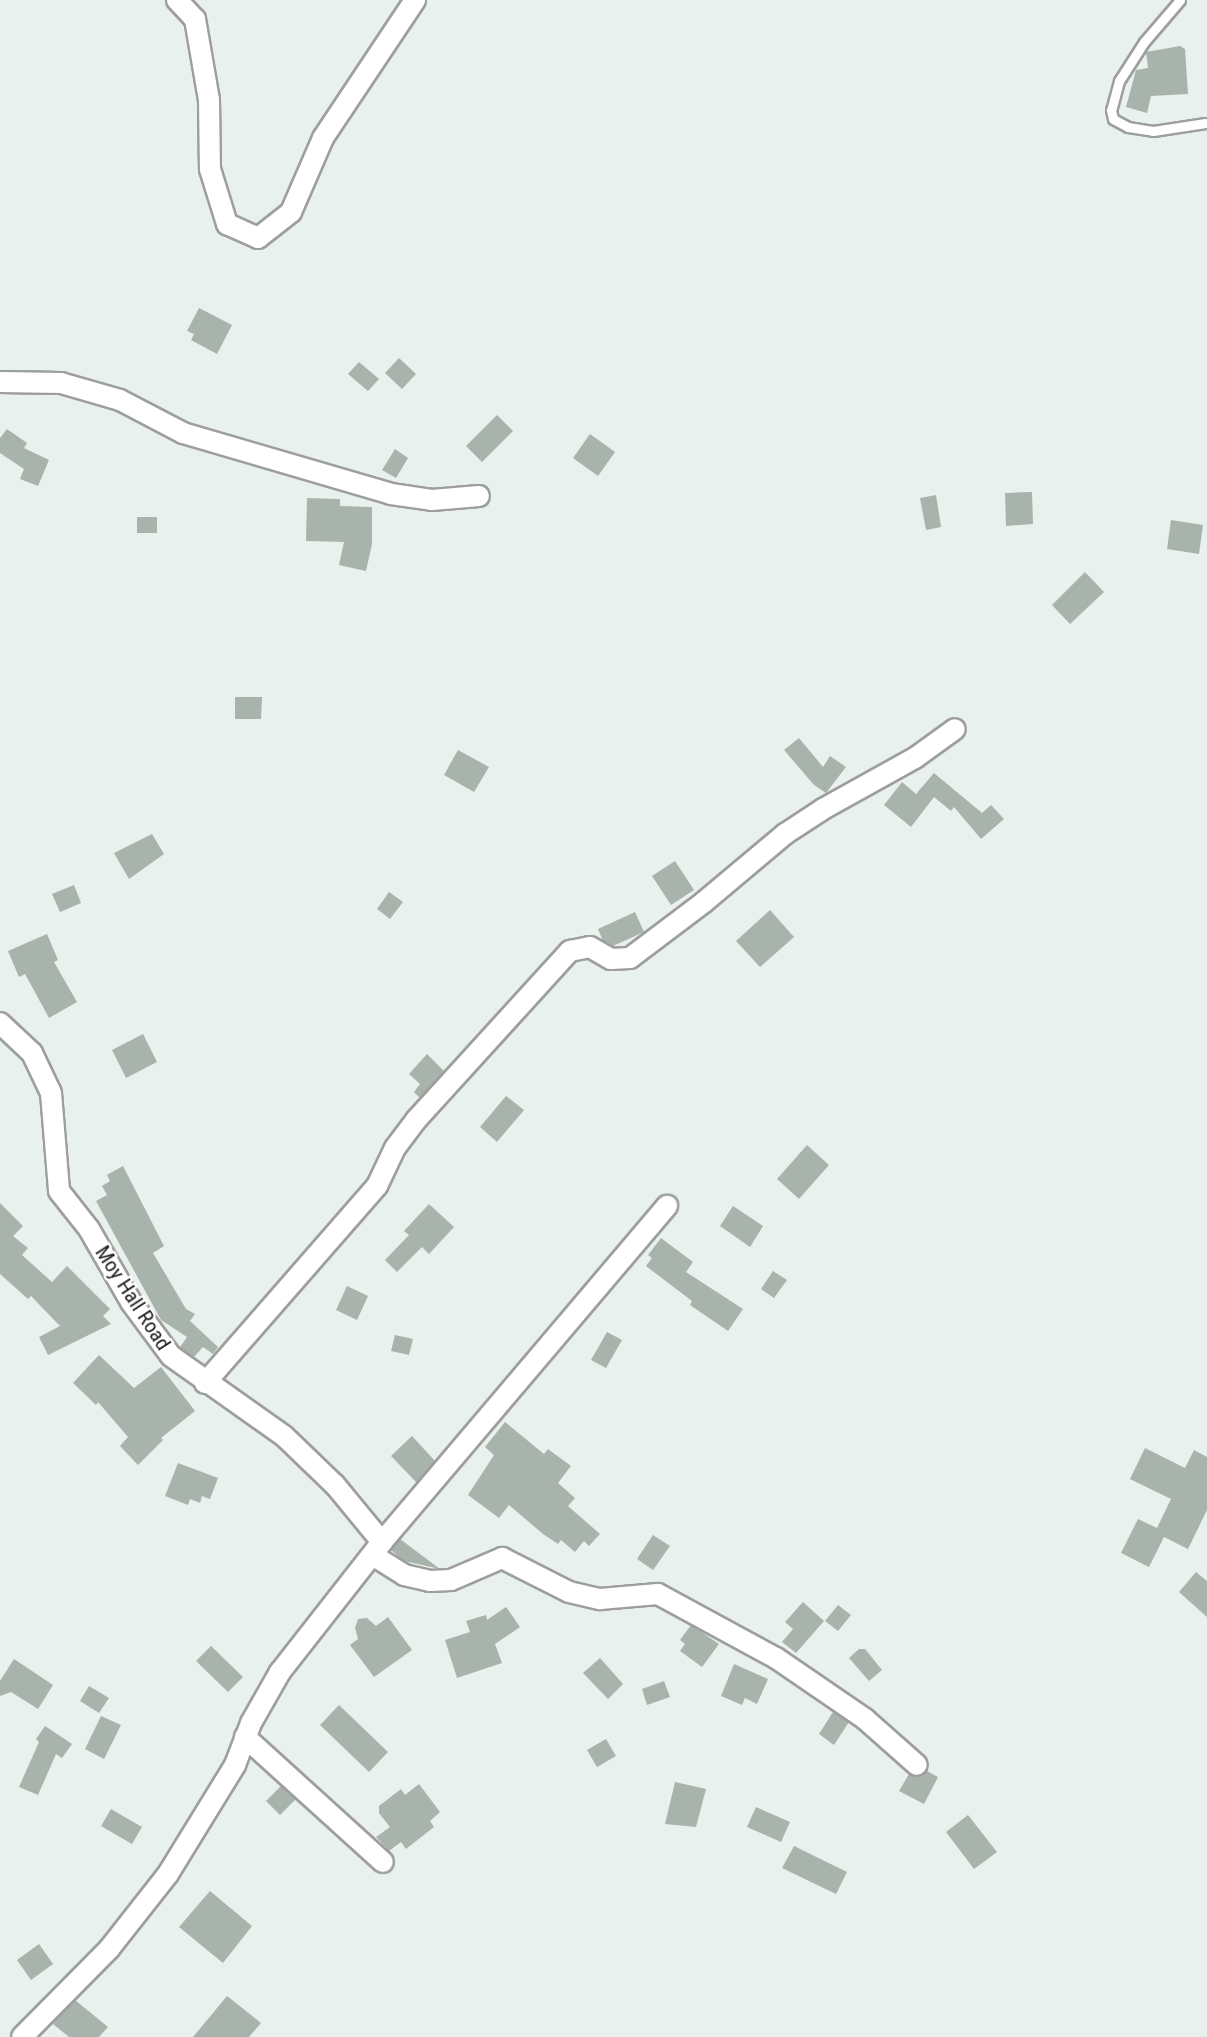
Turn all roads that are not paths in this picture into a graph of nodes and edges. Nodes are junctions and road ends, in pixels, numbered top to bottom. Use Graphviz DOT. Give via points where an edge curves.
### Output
graph roads {
  1 [pos="177,0"];
  2 [pos="415,0"];
  3 [pos="1180,0"];
  4 [pos="1205,123"];
  5 [pos="0,382"];
  6 [pos="478,496"];
  7 [pos="955,729"];
  8 [pos="0,1023"];
  9 [pos="667,1206"];
  10 [pos="205,1383"];
  11 [pos="378,1549"];
  12 [pos="245,1737"];
  13 [pos="916,1765"];
  14 [pos="383,1862"];
  15 [pos="22,2037"];
  1 -- 2 [label="street" via="195,19 209,100 210,169 227,224 258,238 291,212 323,138"];
  3 -- 4 [label="lane" via="1119,81 1111,110 1113,119 1128,127 1153,131"];
  5 -- 6 [label="street" via="61,383 120,400 183,433 391,494 432,500"];
  7 -- 10 [label="street" via="915,758 785,834 630,958 611,959 582,946 570,951 416,1120 395,1148 377,1186"];
  8 -- 10 [label="street, Moy Hall Road" via="32,1053 51,1093 59,1191 89,1229 131,1302 171,1356"];
  9 -- 11 [label="street"];
  10 -- 11 [label="street, Moy Hall Road" via="284,1436 335,1485"];
  11 -- 12 [label="street" via="280,1672"];
  11 -- 13 [label="street, Moy Hall Road" via="404,1575 430,1581 451,1580 502,1558 569,1592 600,1599 658,1594 776,1658 866,1719"];
  12 -- 14 [label="street"];
  12 -- 15 [label="street" via="235,1765 168,1874 109,1949"];
}
